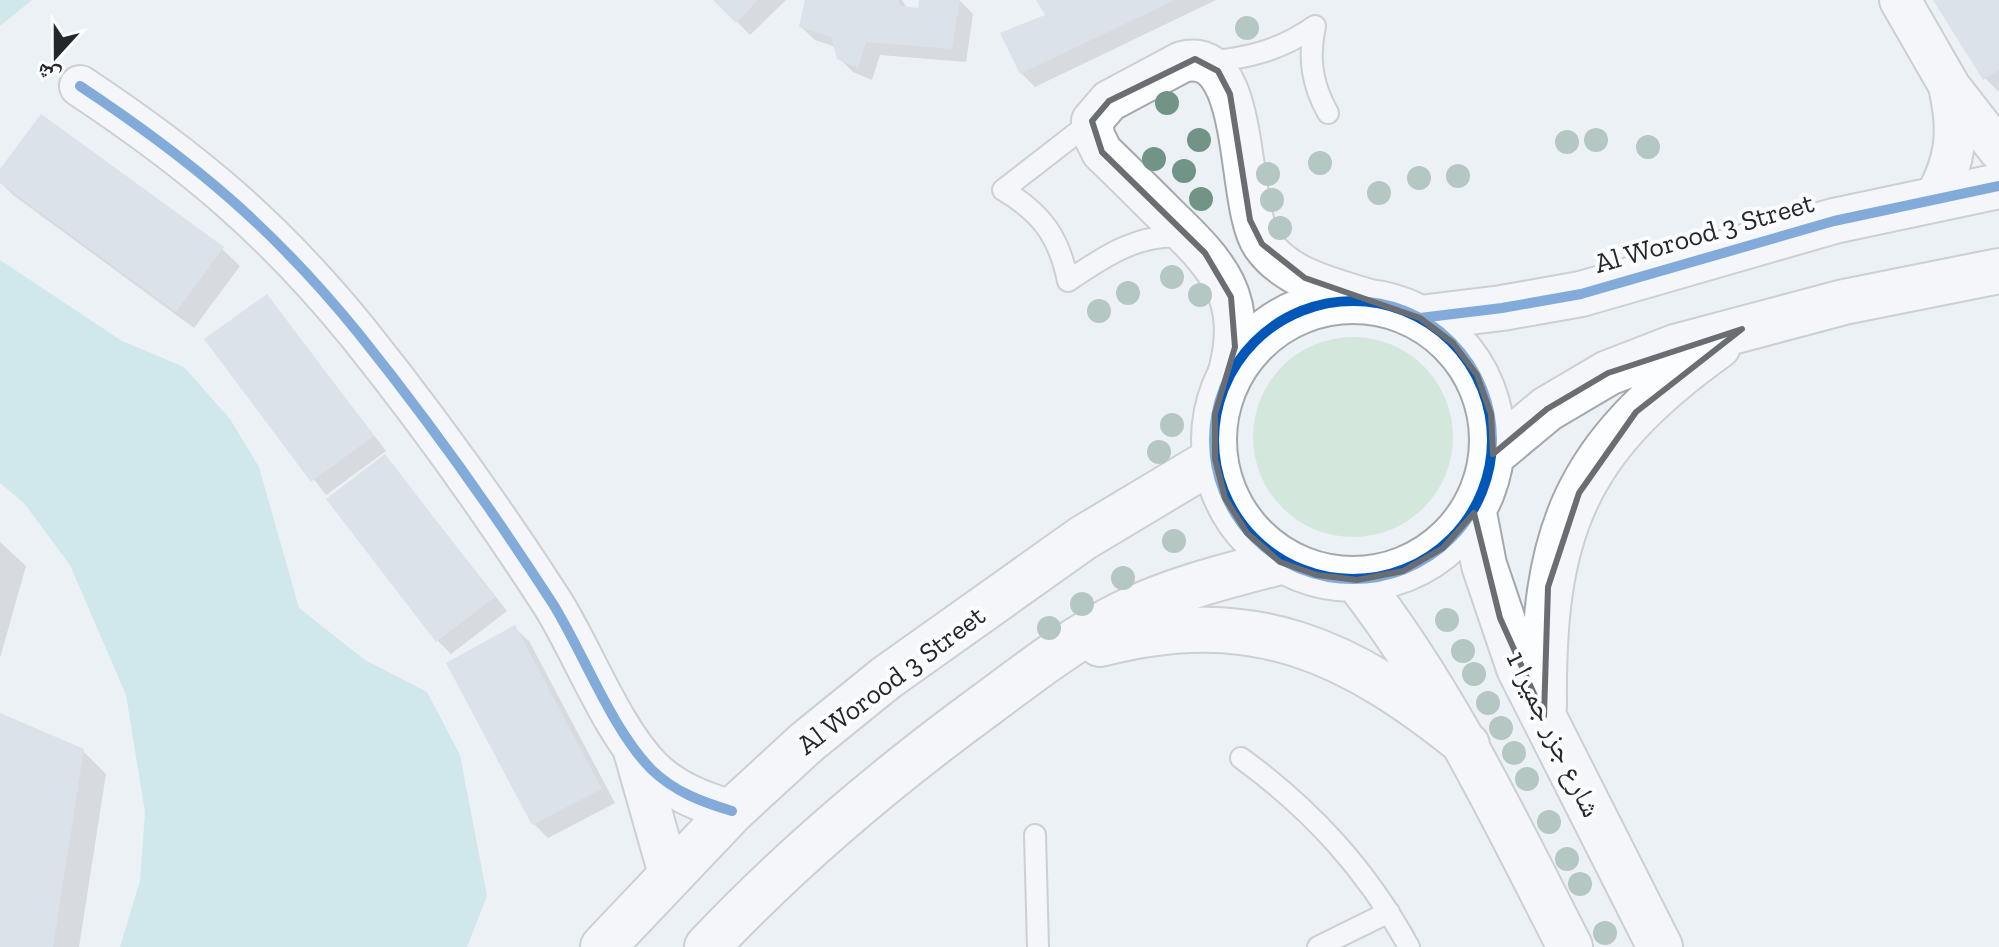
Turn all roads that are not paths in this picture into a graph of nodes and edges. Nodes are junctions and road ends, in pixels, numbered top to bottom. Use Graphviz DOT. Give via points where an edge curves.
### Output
graph roads {
  1 [pos="1900,0"];
  2 [pos="1207,62"];
  3 [pos="80,86"];
  4 [pos="1950,87"];
  5 [pos="1328,113"];
  6 [pos="1092,121"];
  7 [pos="1999,150"];
  8 [pos="1999,186"];
  9 [pos="1935,198"];
  10 [pos="1189,237"];
  11 [pos="1999,271"];
  12 [pos="1401,311"];
  13 [pos="1742,329"];
  14 [pos="1229,372"];
  15 [pos="1493,454"];
  16 [pos="1215,459"];
  17 [pos="1474,513"];
  18 [pos="1280,562"];
  19 [pos="1357,580"];
  20 [pos="1052,656"];
  21 [pos="1544,716"];
  22 [pos="1467,745"];
  23 [pos="633,747"];
  24 [pos="1241,758"];
  25 [pos="732,811"];
  26 [pos="1035,835"];
  27 [pos="669,874"];
  28 [pos="1389,912"];
  29 [pos="603,947"];
  30 [pos="707,947"];
  31 [pos="1038,947"];
  32 [pos="1318,947"];
  33 [pos="1409,947"];
  34 [pos="1570,947"];
  35 [pos="1660,947"];
  1 -- 4 [label="street"];
  2 -- 5 [label="lane" via="1262,55 1315,26 1312,71"];
  2 -- 6 [label="street" via="1182,62 1109,101"];
  2 -- 12 [label="street" via="1230,94 1250,220 1262,244 1305,278"];
  3 -- 23 [label="street" via="158,138 231,197 298,262 456,464 554,605"];
  4 -- 7 [label="street"];
  4 -- 9 [label="street" via="1956,149"];
  6 -- 10 [label="street" via="1102,152"];
  6 -- 10 [label="lane" via="1003,190 1049,226 1063,252 1068,281 1136,240"];
  8 -- 9 [label="street, Al Worood 3 Street"];
  9 -- 12 [label="street, Al Worood 3 Street" via="1739,246 1581,294 1502,308"];
  10 -- 14 [label="street" via="1220,273 1231,297 1236,322"];
  11 -- 13 [label="street"];
  12 -- 14 [label="street" via="1337,301 1294,313 1257,337"];
  12 -- 15 [label="street" via="1453,343 1477,375 1491,414"];
  13 -- 15 [label="street" via="1608,373 1547,409"];
  13 -- 21 [label="street" via="1636,412 1604,450 1579,493 1548,587"];
  14 -- 16 [label="street" via="1215,414"];
  15 -- 17 [label="street"];
  16 -- 18 [label="street" via="1225,498 1247,533"];
  16 -- 25 [label="street, Al Worood 3 Street" via="1093,531 886,678"];
  17 -- 19 [label="street" via="1443,548 1403,571"];
  17 -- 21 [label="street, شارع جزر جميرا 1" via="1500,618"];
  18 -- 19 [label="street" via="1317,575"];
  18 -- 20 [label="street" via="1200,582 1148,603"];
  19 -- 22 [label="street" via="1417,659"];
  20 -- 22 [label="street" via="1177,630 1277,638 1325,652 1371,674"];
  20 -- 30 [label="street" via="883,784"];
  21 -- 35 [label="street, شارع جزر جميرا 1"];
  22 -- 34 [label="street"];
  23 -- 25 [label="street" via="675,789"];
  23 -- 27 [label="street"];
  24 -- 28 [label="lane" via="1328,832"];
  25 -- 27 [label="street, Al Worood 3 Street"];
  26 -- 31 [label="lane"];
  27 -- 29 [label="street, Al Worood 3 Street"];
  28 -- 32 [label="lane"];
  28 -- 33 [label="lane"];
}
